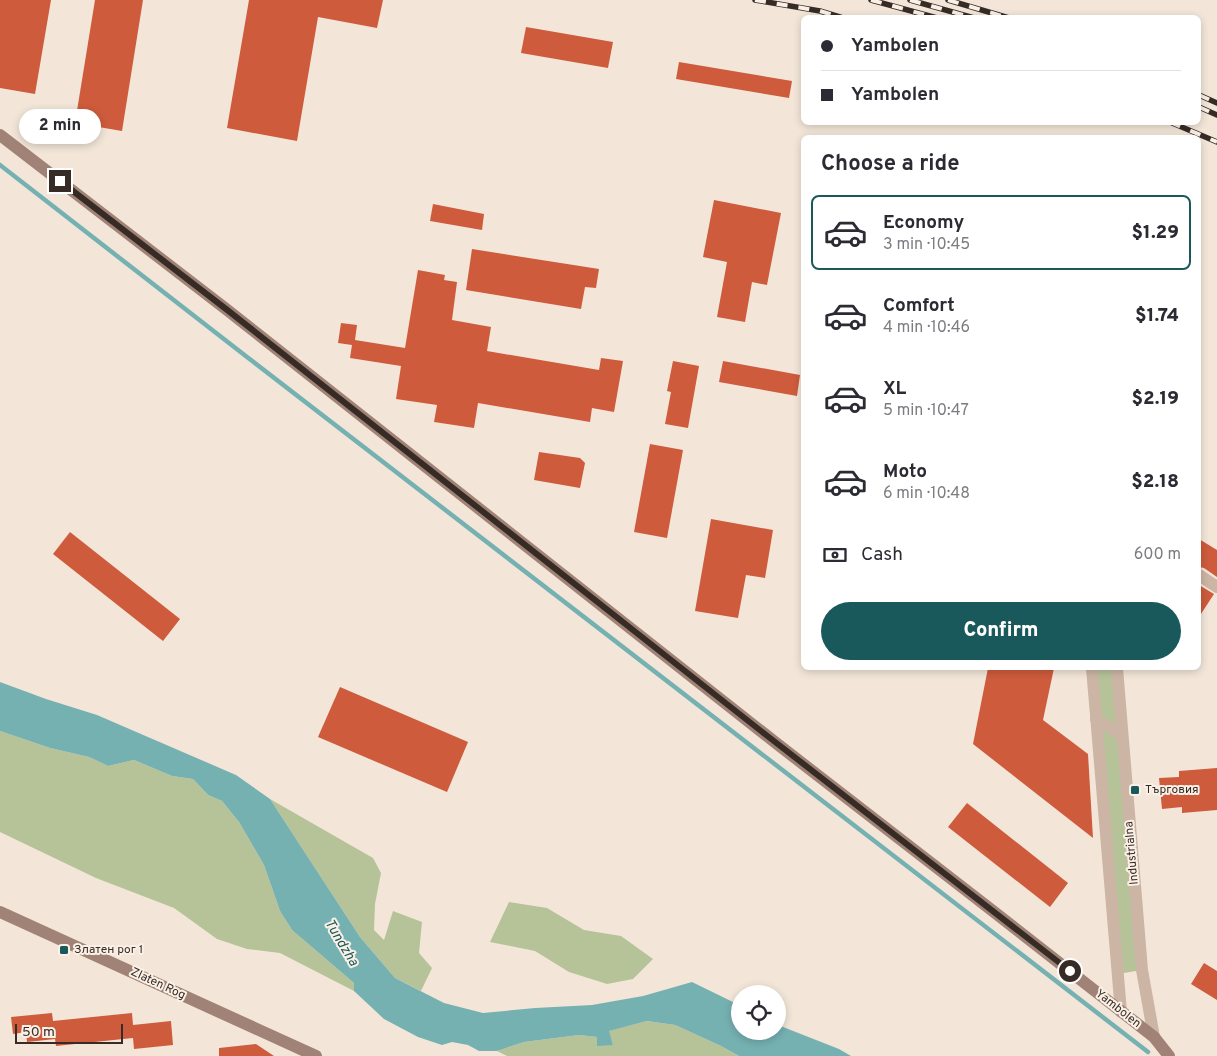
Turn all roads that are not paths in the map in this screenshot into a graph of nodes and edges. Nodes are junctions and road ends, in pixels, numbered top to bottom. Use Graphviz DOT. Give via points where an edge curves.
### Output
graph roads {
  1 [pos="0,135"];
  2 [pos="1201,576"];
  3 [pos="1217,587"];
  4 [pos="1092,670"];
  5 [pos="1117,670"];
  6 [pos="1096,719"];
  7 [pos="1122,735"];
  8 [pos="0,912"];
  9 [pos="1121,1012"];
  10 [pos="1154,1037"];
  11 [pos="316,1056"];
  12 [pos="1158,1056"];
  13 [pos="1169,1056"];
  1 -- 9 [label="main road, Yambolen"];
  2 -- 3 [label="street"];
  4 -- 6 [label="street, Industrialna"];
  5 -- 7 [label="street, Industrialna"];
  6 -- 7 [label="street"];
  6 -- 9 [label="street, Industrialna"];
  7 -- 10 [label="street, Industrialna" via="1142,970"];
  8 -- 11 [label="main road, Zlaten Rog"];
  9 -- 10 [label="main road, Yambolen"];
  10 -- 12 [label="main road"];
  10 -- 13 [label="main road, Yambolen"];
}
